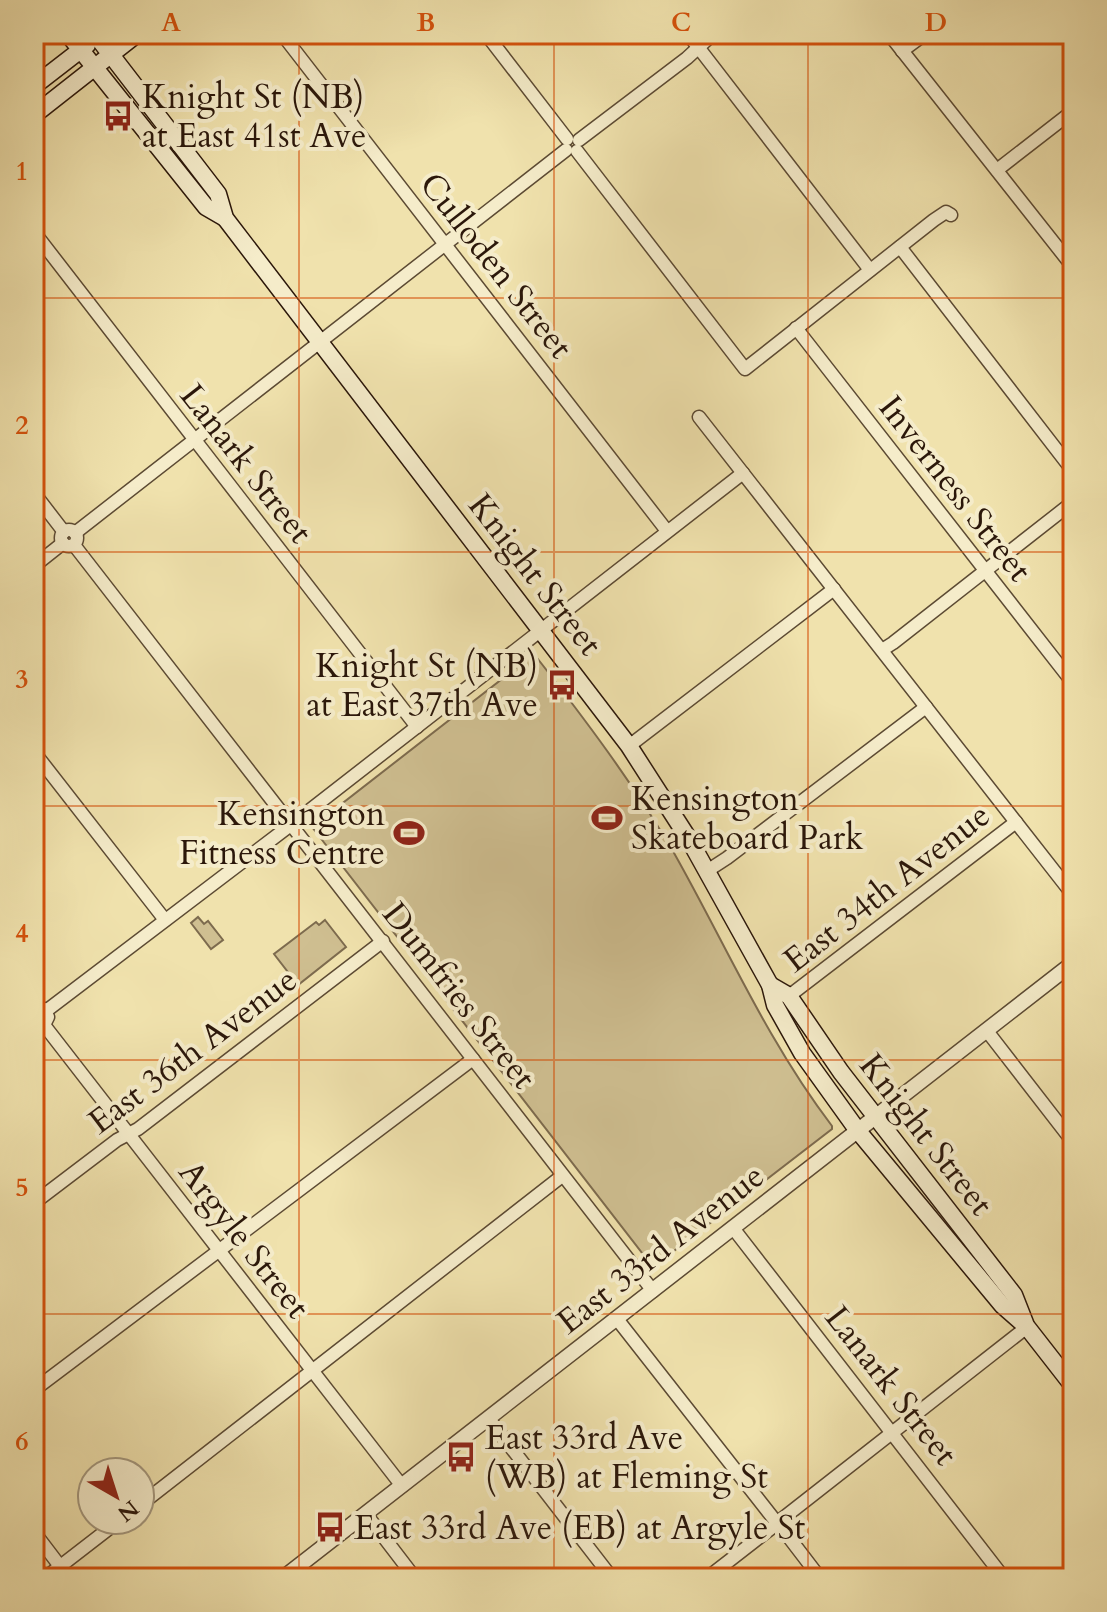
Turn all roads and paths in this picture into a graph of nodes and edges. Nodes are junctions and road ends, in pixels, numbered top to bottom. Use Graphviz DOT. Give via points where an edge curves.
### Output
graph roads {
  1 [pos="68,34"];
  2 [pos="137,34"];
  3 [pos="282,34"];
  4 [pos="486,34"];
  5 [pos="688,34"];
  6 [pos="713,34"];
  7 [pos="889,34"];
  8 [pos="925,34"];
  9 [pos="98,35"];
  10 [pos="699,48"];
  11 [pos="80,50"];
  12 [pos="902,51"];
  13 [pos="111,54"];
  14 [pos="94,68"];
  15 [pos="34,86"];
  16 [pos="1073,111"];
  17 [pos="34,115"];
  18 [pos="572,145"];
  19 [pos="997,170"];
  20 [pos="951,215"];
  21 [pos="225,218"];
  22 [pos="34,232"];
  23 [pos="445,244"];
  24 [pos="900,247"];
  25 [pos="1073,267"];
  26 [pos="870,270"];
  27 [pos="796,328"];
  28 [pos="320,342"];
  29 [pos="699,417"];
  30 [pos="193,440"];
  31 [pos="1073,471"];
  32 [pos="743,473"];
  33 [pos="34,493"];
  34 [pos="1073,502"];
  35 [pos="667,531"];
  36 [pos="69,538"];
  37 [pos="34,566"];
  38 [pos="985,571"];
  39 [pos="834,589"];
  40 [pos="541,630"];
  41 [pos="882,650"];
  42 [pos="1073,683"];
  43 [pos="926,707"];
  44 [pos="417,727"];
  45 [pos="629,746"];
  46 [pos="34,752"];
  47 [pos="1016,822"];
  48 [pos="292,824"];
  49 [pos="707,871"];
  50 [pos="1073,895"];
  51 [pos="165,920"];
  52 [pos="383,941"];
  53 [pos="1073,963"];
  54 [pos="770,985"];
  55 [pos="789,996"];
  56 [pos="40,1017"];
  57 [pos="987,1031"];
  58 [pos="473,1059"];
  59 [pos="876,1118"];
  60 [pos="858,1131"];
  61 [pos="128,1134"];
  62 [pos="1073,1142"];
  63 [pos="562,1176"];
  64 [pos="34,1203"];
  65 [pos="733,1228"];
  66 [pos="219,1251"];
  67 [pos="653,1291"];
  68 [pos="617,1319"];
  69 [pos="1027,1327"];
  70 [pos="312,1372"];
  71 [pos="1073,1386"];
  72 [pos="34,1390"];
  73 [pos="489,1419"];
  74 [pos="894,1432"];
  75 [pos="402,1486"];
  76 [pos="156,1493"];
  77 [pos="366,1514"];
  78 [pos="778,1523"];
  79 [pos="34,1532"];
  80 [pos="99,1536"];
  81 [pos="60,1566"];
  82 [pos="45,1578"];
  83 [pos="69,1578"];
  84 [pos="283,1578"];
  85 [pos="415,1578"];
  86 [pos="612,1578"];
  87 [pos="707,1578"];
  88 [pos="820,1578"];
  89 [pos="1004,1578"];
  1 -- 11 [label="main road, Knight Street"];
  2 -- 13 [label="main road"];
  3 -- 23 [label="street, Culloden Street"];
  4 -- 18 [label="street"];
  5 -- 10 [label="street"];
  6 -- 10 [label="street"];
  7 -- 12 [label="street"];
  8 -- 12 [label="street"];
  9 -- 11 [label="main road"];
  9 -- 13 [label="main road, Knight Street"];
  10 -- 18 [label="street"];
  10 -- 26 [label="street"];
  11 -- 14 [label="main road, Knight Street"];
  11 -- 15 [label="main road"];
  12 -- 19 [label="street"];
  13 -- 14 [label="main road"];
  13 -- 21 [label="main road, Knight Street" via="218,194"];
  14 -- 17 [label="main road"];
  14 -- 21 [label="main road, Knight Street" via="206,207"];
  16 -- 19 [label="street"];
  18 -- 23 [label="street"];
  18 -- 27 [label="street" via="745,369"];
  19 -- 25 [label="street"];
  20 -- 24 [label="street" via="946,212"];
  21 -- 28 [label="main road, Knight Street"];
  22 -- 30 [label="street, Lanark Street"];
  23 -- 28 [label="street"];
  23 -- 35 [label="street, Culloden Street"];
  24 -- 26 [label="street"];
  24 -- 31 [label="street"];
  26 -- 27 [label="street"];
  27 -- 38 [label="street, Inverness Street"];
  28 -- 30 [label="street"];
  28 -- 40 [label="main road, Knight Street"];
  29 -- 32 [label="street"];
  30 -- 36 [label="street"];
  30 -- 44 [label="street, Lanark Street"];
  32 -- 35 [label="street"];
  32 -- 39 [label="street"];
  33 -- 36 [label="street, Dumfries Street"];
  34 -- 38 [label="street"];
  35 -- 40 [label="street"];
  36 -- 37 [label="street"];
  36 -- 48 [label="street, Dumfries Street"];
  38 -- 41 [label="street"];
  38 -- 42 [label="street, Inverness Street"];
  39 -- 41 [label="street"];
  39 -- 45 [label="street"];
  40 -- 44 [label="street"];
  40 -- 45 [label="main road, Knight Street"];
  41 -- 43 [label="street"];
  43 -- 47 [label="street"];
  43 -- 49 [label="street"];
  44 -- 48 [label="street"];
  45 -- 49 [label="main road, Knight Street"];
  46 -- 51 [label="street"];
  47 -- 50 [label="street"];
  47 -- 55 [label="street, East 34th Avenue"];
  48 -- 51 [label="street"];
  48 -- 52 [label="street, Dumfries Street"];
  49 -- 54 [label="main road, Knight Street"];
  51 -- 56 [label="street"];
  52 -- 58 [label="street, Dumfries Street"];
  52 -- 61 [label="street, East 36th Avenue"];
  53 -- 57 [label="street, East 33rd Avenue"];
  54 -- 55 [label="main road, Knight Street"];
  54 -- 60 [label="main road, Knight Street" via="802,1053"];
  55 -- 59 [label="main road, Knight Street"];
  56 -- 61 [label="street, Argyle Street"];
  57 -- 59 [label="street, East 33rd Avenue"];
  57 -- 62 [label="street"];
  58 -- 63 [label="street, Dumfries Street"];
  58 -- 66 [label="street"];
  59 -- 60 [label="street, East 33rd Avenue"];
  59 -- 69 [label="main road, Knight Street" via="1014,1295"];
  60 -- 65 [label="street, East 33rd Avenue"];
  60 -- 69 [label="main road, Knight Street" via="1002,1305"];
  61 -- 64 [label="street, East 36th Avenue"];
  61 -- 66 [label="street, Argyle Street"];
  63 -- 67 [label="street, Dumfries Street"];
  63 -- 70 [label="street"];
  65 -- 67 [label="street, East 33rd Avenue"];
  65 -- 74 [label="street, Lanark Street"];
  66 -- 70 [label="street, Argyle Street"];
  66 -- 72 [label="street"];
  67 -- 68 [label="street, East 33rd Avenue"];
  68 -- 73 [label="street, East 33rd Avenue"];
  68 -- 78 [label="street"];
  69 -- 71 [label="main road, Knight Street"];
  69 -- 74 [label="street"];
  70 -- 75 [label="street, Argyle Street"];
  70 -- 76 [label="street"];
  73 -- 75 [label="street, East 33rd Avenue"];
  73 -- 86 [label="street"];
  74 -- 78 [label="street"];
  74 -- 89 [label="street, Lanark Street"];
  75 -- 77 [label="street, East 33rd Avenue"];
  77 -- 84 [label="street, East 33rd Avenue"];
  77 -- 85 [label="street"];
  78 -- 87 [label="street"];
  78 -- 88 [label="street"];
  79 -- 81 [label="street"];
  80 -- 81 [label="street"];
  81 -- 82 [label="street"];
  81 -- 83 [label="street"];
}
